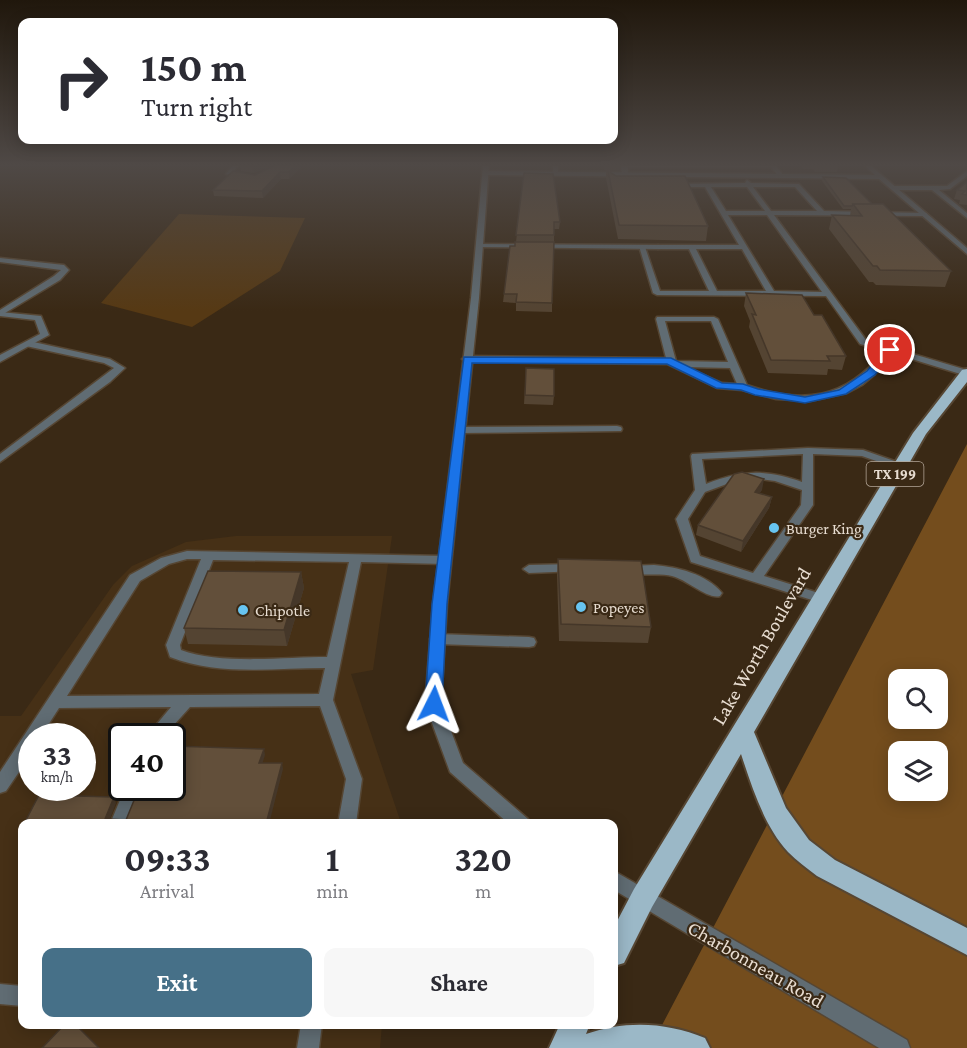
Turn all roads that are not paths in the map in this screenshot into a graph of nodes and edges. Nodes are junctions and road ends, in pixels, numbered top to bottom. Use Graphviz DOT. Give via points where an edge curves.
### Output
graph roads {
  1 [pos="481,214"];
  2 [pos="724,214"];
  3 [pos="770,214"];
  4 [pos="914,214"];
  5 [pos="924,214"];
  6 [pos="478,246"];
  7 [pos="641,247"];
  8 [pos="691,247"];
  9 [pos="744,247"];
  10 [pos="967,252"];
  11 [pos="0,260"];
  12 [pos="714,293"];
  13 [pos="771,293"];
  14 [pos="828,294"];
  15 [pos="0,314"];
  16 [pos="28,344"];
  17 [pos="890,350"];
  18 [pos="0,359"];
  19 [pos="467,359"];
  20 [pos="672,362"];
  21 [pos="732,365"];
  22 [pos="967,373"];
  23 [pos="743,387"];
  24 [pos="617,429"];
  25 [pos="460,430"];
  26 [pos="808,451"];
  27 [pos="0,459"];
  28 [pos="899,466"];
  29 [pos="808,488"];
  30 [pos="701,490"];
  31 [pos="209,555"];
  32 [pos="356,558"];
  33 [pos="445,560"];
  34 [pos="529,569"];
  35 [pos="588,569"];
  36 [pos="617,570"];
  37 [pos="756,578"];
  38 [pos="716,593"];
  39 [pos="820,598"];
  40 [pos="437,639"];
  41 [pos="529,642"];
  42 [pos="334,662"];
  43 [pos="325,700"];
  44 [pos="186,701"];
  45 [pos="57,702"];
  46 [pos="42,723"];
  47 [pos="167,723"];
  48 [pos="743,732"];
  49 [pos="18,759"];
  50 [pos="0,786"];
  51 [pos="128,801"];
  52 [pos="120,819"];
  53 [pos="347,819"];
  54 [pos="516,819"];
  55 [pos="618,882"];
  56 [pos="643,898"];
  57 [pos="967,942"];
  58 [pos="618,945"];
  59 [pos="0,994"];
  60 [pos="18,996"];
  61 [pos="311,1029"];
  62 [pos="574,1029"];
  63 [pos="308,1048"];
  64 [pos="564,1048"];
  65 [pos="589,1048"];
  66 [pos="694,1048"];
  67 [pos="899,1048"];
  1 -- 6 [label="street"];
  2 -- 9 [label="street"];
  3 -- 14 [label="street"];
  4 -- 5 [label="street"];
  5 -- 10 [label="street"];
  6 -- 7 [label="street"];
  6 -- 19 [label="street"];
  7 -- 8 [label="street"];
  7 -- 12 [label="street" via="657,293"];
  8 -- 9 [label="street"];
  8 -- 12 [label="street"];
  9 -- 13 [label="street"];
  11 -- 15 [label="street" via="65,270"];
  12 -- 13 [label="street"];
  13 -- 14 [label="street"];
  14 -- 17 [label="street" via="863,342"];
  15 -- 16 [label="street" via="38,318 45,335"];
  16 -- 18 [label="street"];
  16 -- 27 [label="street" via="107,361 120,368"];
  17 -- 22 [label="street"];
  17 -- 23 [label="street" via="871,373 843,392 805,400"];
  19 -- 20 [label="street"];
  19 -- 25 [label="street"];
  20 -- 21 [label="street"];
  20 -- 21 [label="street" via="660,319 714,320"];
  20 -- 23 [label="street" via="720,386"];
  21 -- 23 [label="street"];
  22 -- 28 [label="highway, Lake Worth Boulevard / TX 199"];
  24 -- 25 [label="street"];
  25 -- 33 [label="street"];
  26 -- 28 [label="street" via="863,453"];
  26 -- 29 [label="street"];
  26 -- 30 [label="street" via="696,456"];
  28 -- 39 [label="highway, Lake Worth Boulevard / TX 199"];
  29 -- 30 [label="street" via="760,473"];
  29 -- 37 [label="street" via="807,505"];
  30 -- 37 [label="street" via="682,519 695,559"];
  31 -- 32 [label="street"];
  31 -- 42 [label="street" via="173,645 175,653 207,662"];
  31 -- 45 [label="street" via="165,561 135,578"];
  32 -- 33 [label="street"];
  32 -- 42 [label="street"];
  33 -- 40 [label="street"];
  34 -- 35 [label="street"];
  36 -- 38 [label="street" via="664,568 690,576"];
  37 -- 39 [label="street"];
  39 -- 48 [label="highway, Lake Worth Boulevard / TX 199"];
  40 -- 41 [label="street"];
  40 -- 54 [label="street" via="434,704 456,767"];
  42 -- 43 [label="street"];
  43 -- 44 [label="street"];
  43 -- 53 [label="street" via="354,779"];
  44 -- 45 [label="street"];
  44 -- 47 [label="street"];
  45 -- 46 [label="street"];
  48 -- 56 [label="highway, Lake Worth Boulevard / TX 199"];
  48 -- 57 [label="highway" via="779,819 807,853 826,868"];
  49 -- 50 [label="street"];
  51 -- 52 [label="street"];
  55 -- 56 [label="street, Charbonneau Road"];
  56 -- 58 [label="highway, Lake Worth Boulevard / TX 199"];
  56 -- 67 [label="street, Charbonneau Road"];
  59 -- 60 [label="street"];
  61 -- 63 [label="street"];
  62 -- 64 [label="highway"];
  65 -- 66 [label="highway" via="633,1038"];
}
